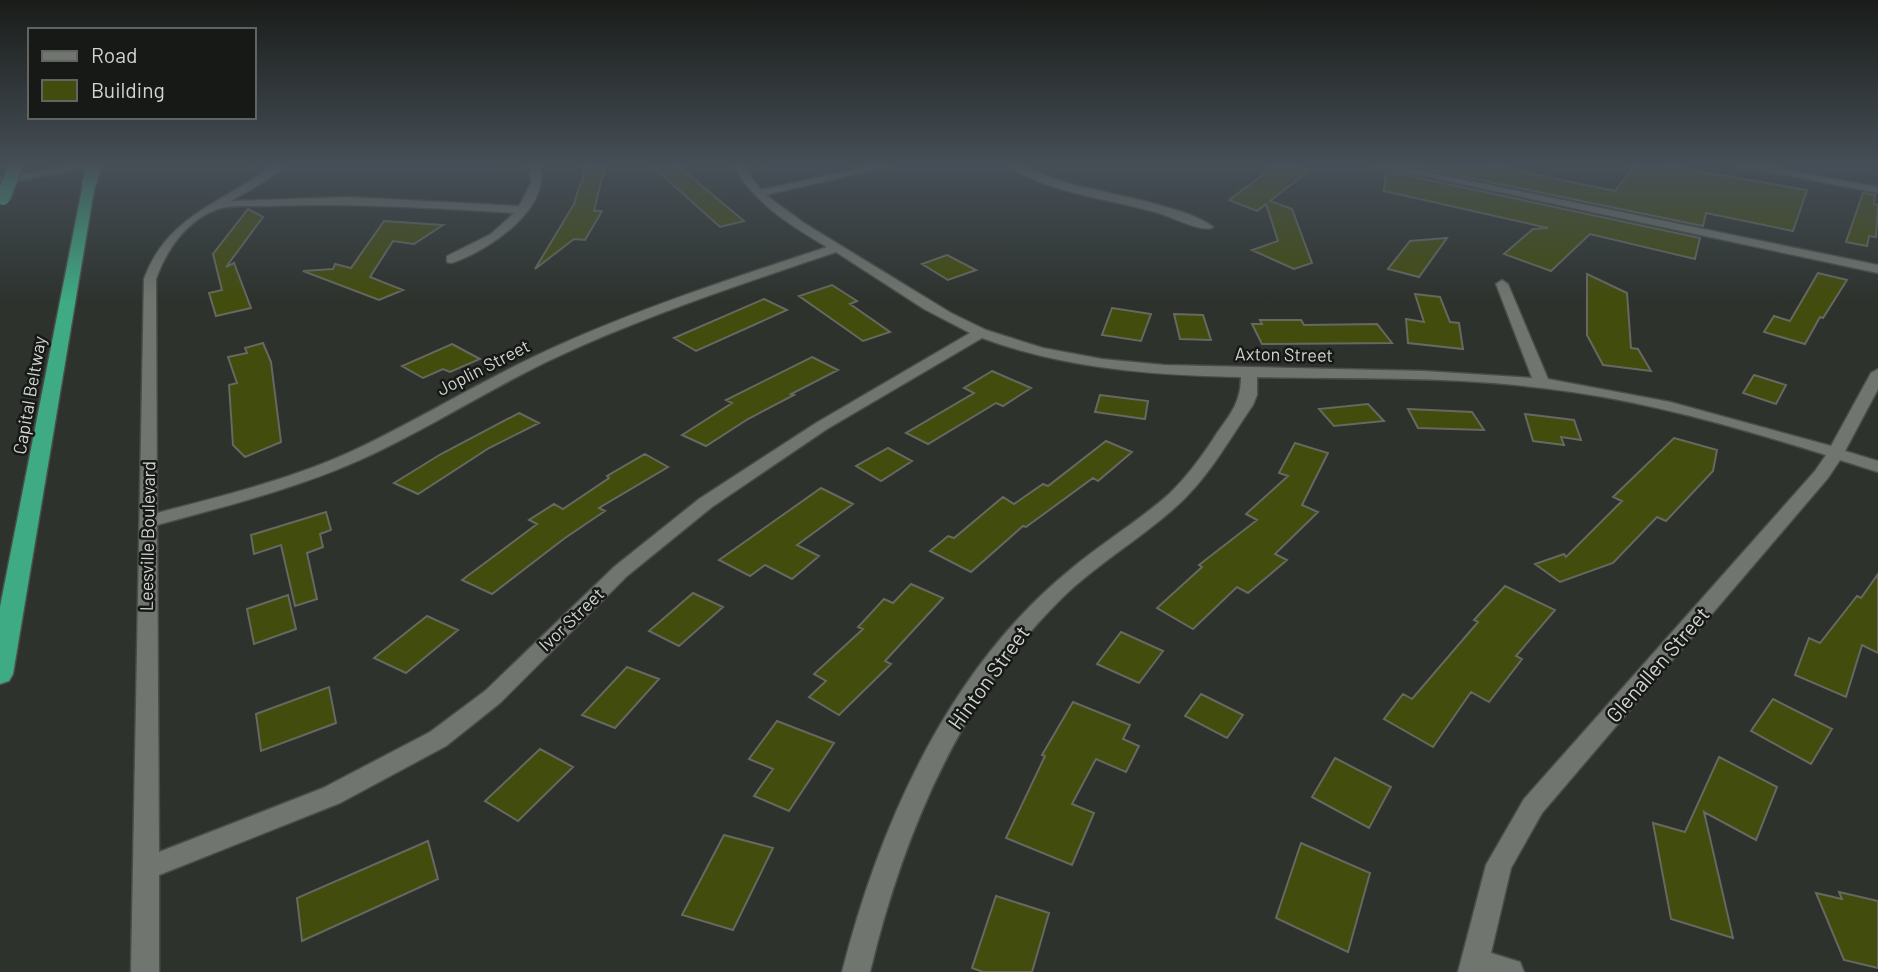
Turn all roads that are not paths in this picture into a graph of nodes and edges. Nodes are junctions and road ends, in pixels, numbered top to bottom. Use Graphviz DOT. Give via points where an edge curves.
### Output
graph roads {
  1 [pos="86,210"];
  2 [pos="210,210"];
  3 [pos="522,210"];
  4 [pos="780,210"];
  5 [pos="1165,210"];
  6 [pos="1596,210"];
  7 [pos="1208,227"];
  8 [pos="837,247"];
  9 [pos="451,259"];
  10 [pos="1878,269"];
  11 [pos="1502,284"];
  12 [pos="981,333"];
  13 [pos="1249,373"];
  14 [pos="1878,373"];
  15 [pos="1542,383"];
  16 [pos="1836,453"];
  17 [pos="1878,467"];
  18 [pos="147,522"];
  19 [pos="0,674"];
  20 [pos="144,869"];
  21 [pos="1472,967"];
  22 [pos="145,972"];
  23 [pos="856,972"];
  24 [pos="1510,972"];
  1 -- 19 [label="highway, Capital Beltway"];
  2 -- 18 [label="street, Leesville Boulevard" via="169,240 152,265"];
  3 -- 9 [label="street" via="489,242"];
  4 -- 8 [label="street, Axton Street"];
  5 -- 7 [label="street"];
  6 -- 10 [label="street"];
  8 -- 12 [label="street, Axton Street" via="938,312"];
  8 -- 18 [label="street, Joplin Street" via="597,334 329,467"];
  11 -- 15 [label="street"];
  12 -- 13 [label="street, Axton Street" via="1090,362 1154,370"];
  12 -- 20 [label="street, Ivor Street" via="715,496 628,565 496,694 441,737 328,798"];
  13 -- 15 [label="street, Axton Street"];
  13 -- 23 [label="street, Hinton Street" via="1245,405 1190,480 1159,512 1053,595 1006,646 961,708 922,778 887,863"];
  14 -- 16 [label="street, Glenallen Street"];
  15 -- 16 [label="street, Axton Street" via="1717,417"];
  16 -- 17 [label="street, Axton Street"];
  16 -- 21 [label="street, Glenallen Street" via="1533,806 1499,865"];
  18 -- 20 [label="street, Leesville Boulevard"];
  20 -- 22 [label="street, Leesville Boulevard"];
  21 -- 24 [label="street"];
}
